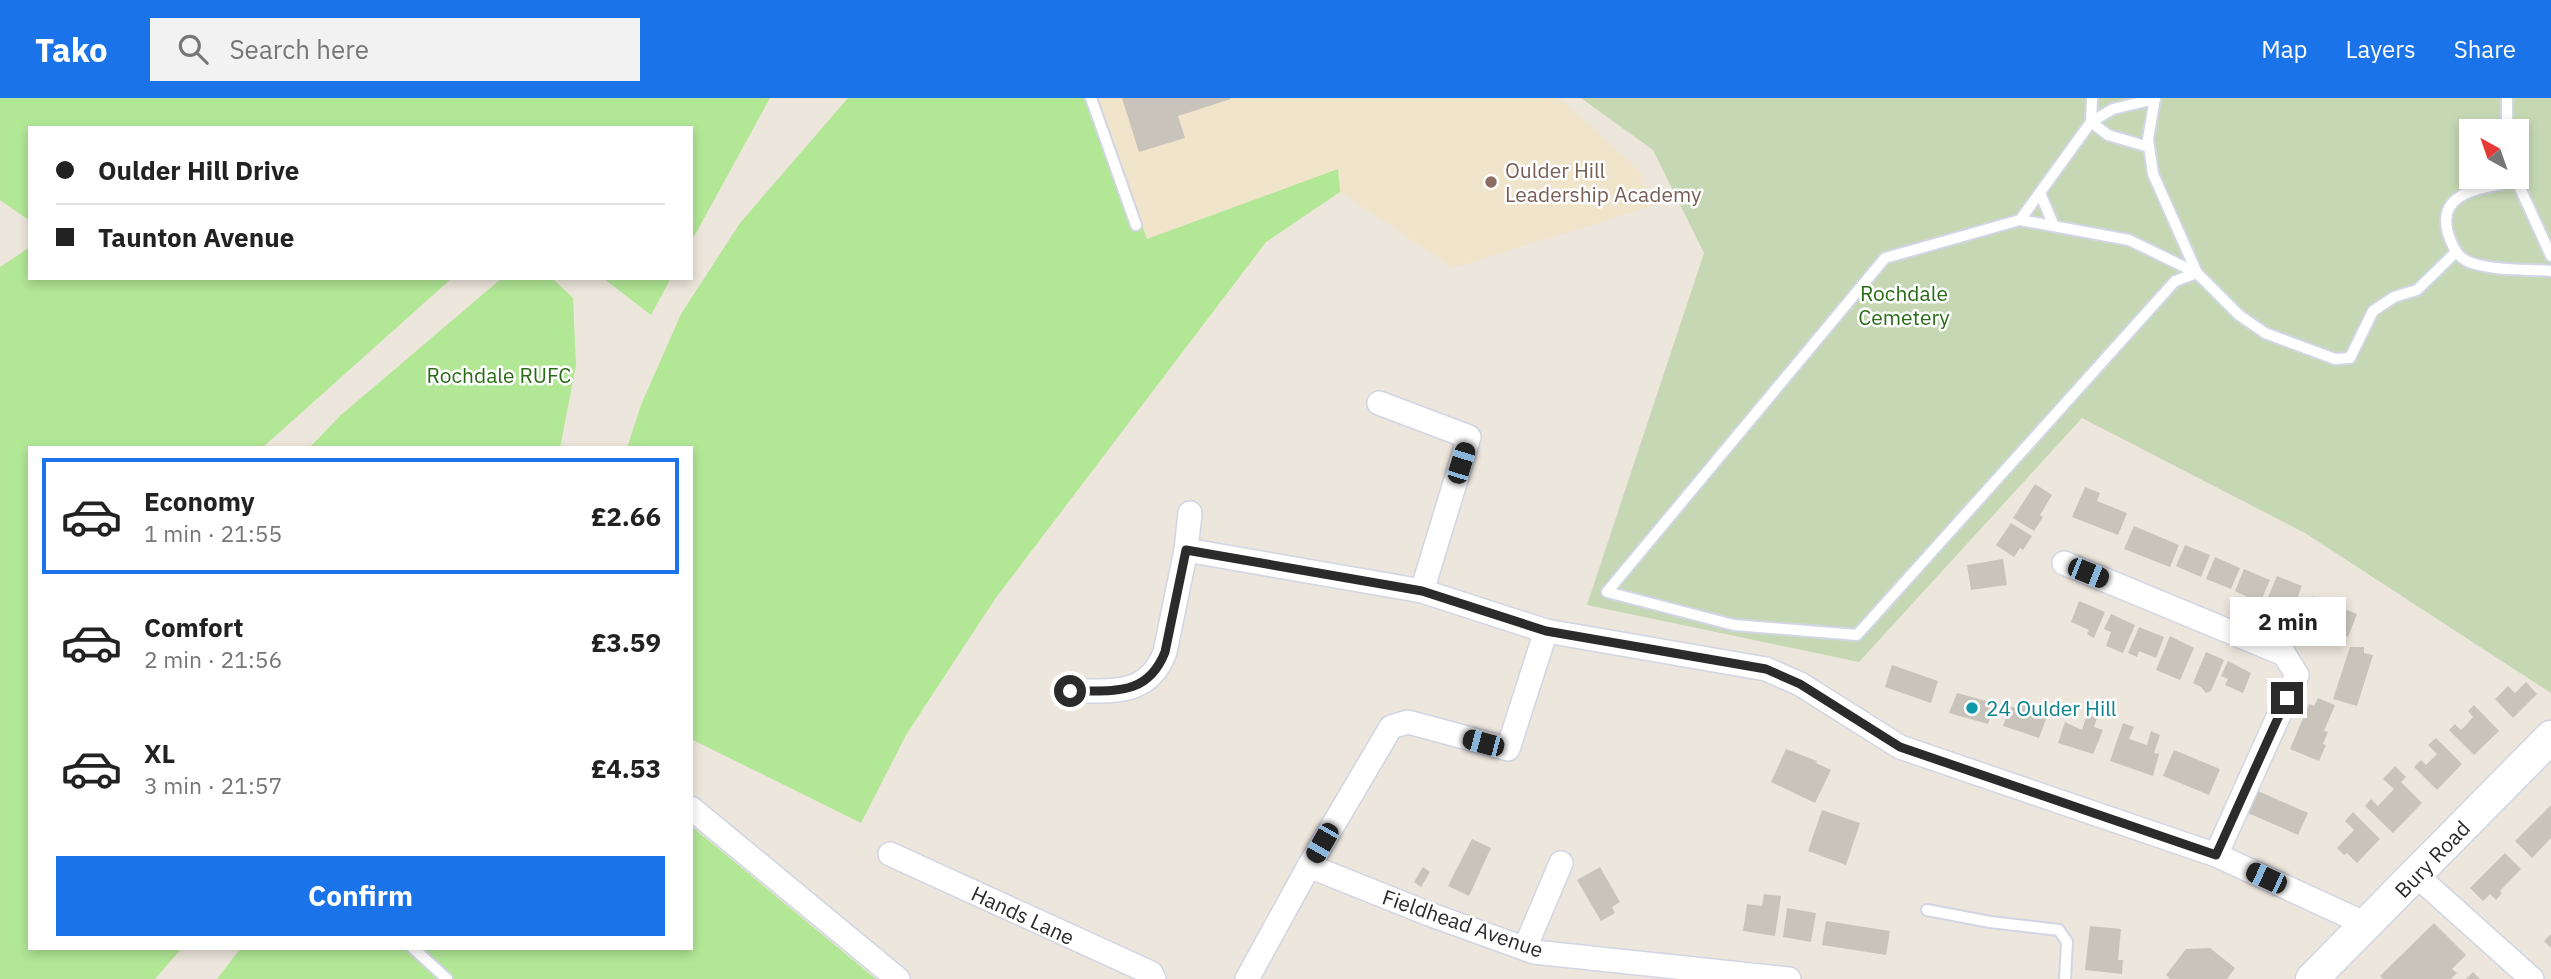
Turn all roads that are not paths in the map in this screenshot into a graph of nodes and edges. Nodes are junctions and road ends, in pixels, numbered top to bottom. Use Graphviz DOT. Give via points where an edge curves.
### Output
graph roads {
  1 [pos="1091,98"];
  2 [pos="2092,98"];
  3 [pos="2155,98"];
  4 [pos="2507,98"];
  5 [pos="2507,119"];
  6 [pos="2091,122"];
  7 [pos="2149,147"];
  8 [pos="2475,189"];
  9 [pos="2521,189"];
  10 [pos="2039,193"];
  11 [pos="2020,220"];
  12 [pos="1136,225"];
  13 [pos="2054,226"];
  14 [pos="2455,253"];
  15 [pos="2551,256"];
  16 [pos="2551,271"];
  17 [pos="2197,273"];
  18 [pos="1379,403"];
  19 [pos="1190,513"];
  20 [pos="1186,550"];
  21 [pos="2064,564"];
  22 [pos="1422,591"];
  23 [pos="1546,631"];
  24 [pos="1070,691"];
  25 [pos="2551,737"];
  26 [pos="693,810"];
  27 [pos="890,854"];
  28 [pos="2216,855"];
  29 [pos="1561,863"];
  30 [pos="1309,866"];
  31 [pos="2416,875"];
  32 [pos="1927,910"];
  33 [pos="2368,925"];
  34 [pos="1525,948"];
  35 [pos="415,950"];
  36 [pos="447,979"];
  37 [pos="898,979"];
  38 [pos="1154,979"];
  39 [pos="1247,979"];
  40 [pos="1789,979"];
  41 [pos="2065,979"];
  42 [pos="2312,979"];
  43 [pos="2532,979"];
  1 -- 12 [label="lane"];
  2 -- 6 [label="lane"];
  3 -- 6 [label="lane" via="2113,109"];
  3 -- 7 [label="lane"];
  4 -- 5 [label="lane"];
  6 -- 7 [label="lane" via="2108,135"];
  6 -- 10 [label="lane"];
  7 -- 17 [label="lane" via="2152,174"];
  8 -- 14 [label="lane" via="2465,192 2449,208 2445,226"];
  9 -- 15 [label="lane"];
  10 -- 11 [label="lane"];
  10 -- 13 [label="lane"];
  11 -- 13 [label="lane"];
  11 -- 17 [label="lane" via="1885,258 1607,593 1734,625 1857,635 2175,281"];
  13 -- 17 [label="lane" via="2129,240"];
  14 -- 16 [label="lane" via="2474,264"];
  14 -- 17 [label="lane" via="2417,290 2394,297 2373,311 2350,358 2335,359 2265,333 2239,315"];
  18 -- 22 [label="street" via="1469,437"];
  19 -- 20 [label="street"];
  20 -- 22 [label="street"];
  20 -- 24 [label="street" via="1165,652 1150,677 1121,690"];
  21 -- 28 [label="street" via="2284,654 2297,675"];
  22 -- 23 [label="street"];
  23 -- 28 [label="street" via="1766,669 1800,684 1900,747"];
  23 -- 30 [label="street" via="1508,749 1408,722 1391,727"];
  25 -- 31 [label="main road, Bury Road"];
  26 -- 37 [label="street"];
  27 -- 38 [label="street, Hands Lane" via="1151,973"];
  28 -- 33 [label="street"];
  29 -- 34 [label="street"];
  30 -- 34 [label="street, Fieldhead Avenue"];
  30 -- 39 [label="street"];
  31 -- 33 [label="main road, Bury Road"];
  31 -- 43 [label="street"];
  32 -- 41 [label="lane" via="2059,930 2067,942"];
  33 -- 42 [label="main road, Bury Road"];
  34 -- 40 [label="street, Fieldhead Avenue"];
  35 -- 36 [label="lane"];
}
